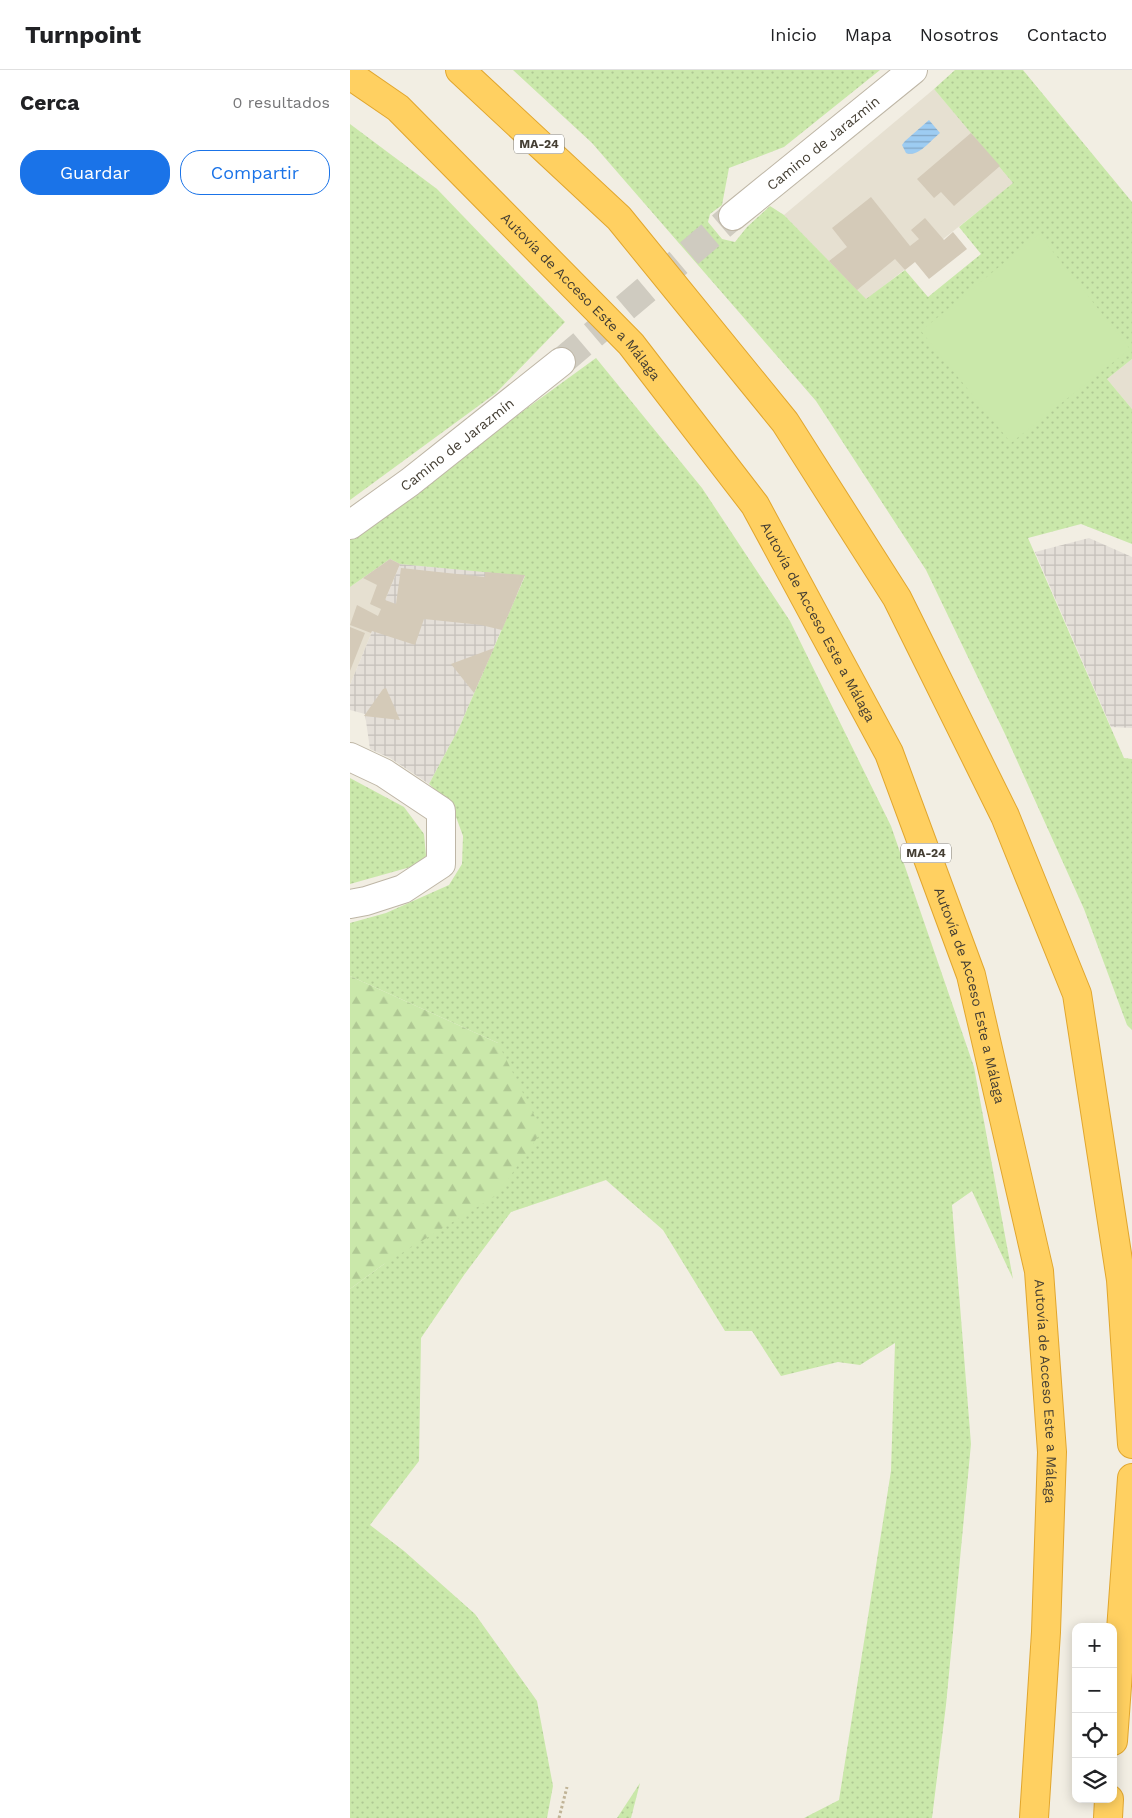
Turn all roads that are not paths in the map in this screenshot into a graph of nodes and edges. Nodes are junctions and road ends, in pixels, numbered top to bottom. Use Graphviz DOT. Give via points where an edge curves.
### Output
graph roads {
  1 [pos="460,70"];
  2 [pos="913,70"];
  3 [pos="350,75"];
  4 [pos="734,216"];
  5 [pos="561,362"];
  6 [pos="350,525"];
  7 [pos="350,757"];
  8 [pos="350,904"];
  9 [pos="1132,1444"];
  10 [pos="1132,1478"];
  11 [pos="1115,1713"];
  12 [pos="1109,1803"];
  13 [pos="1034,1818"];
  14 [pos="1108,1818"];
  1 -- 9 [label="highway, MA-24" via="619,218 785,422 897,598 1000,807 1077,994 1121,1280"];
  2 -- 4 [label="street, Camino de Jarazmín"];
  3 -- 13 [label="highway, Autovía de Acceso Este a Málaga / MA-24" via="398,108 631,344 755,505 889,754 970,975 1040,1271 1052,1452 1046,1632"];
  5 -- 6 [label="street, Camino de Jarazmín" via="410,482"];
  7 -- 8 [label="street" via="384,773 441,812 441,864 403,889"];
  10 -- 11 [label="highway"];
  12 -- 14 [label="highway"];
}
